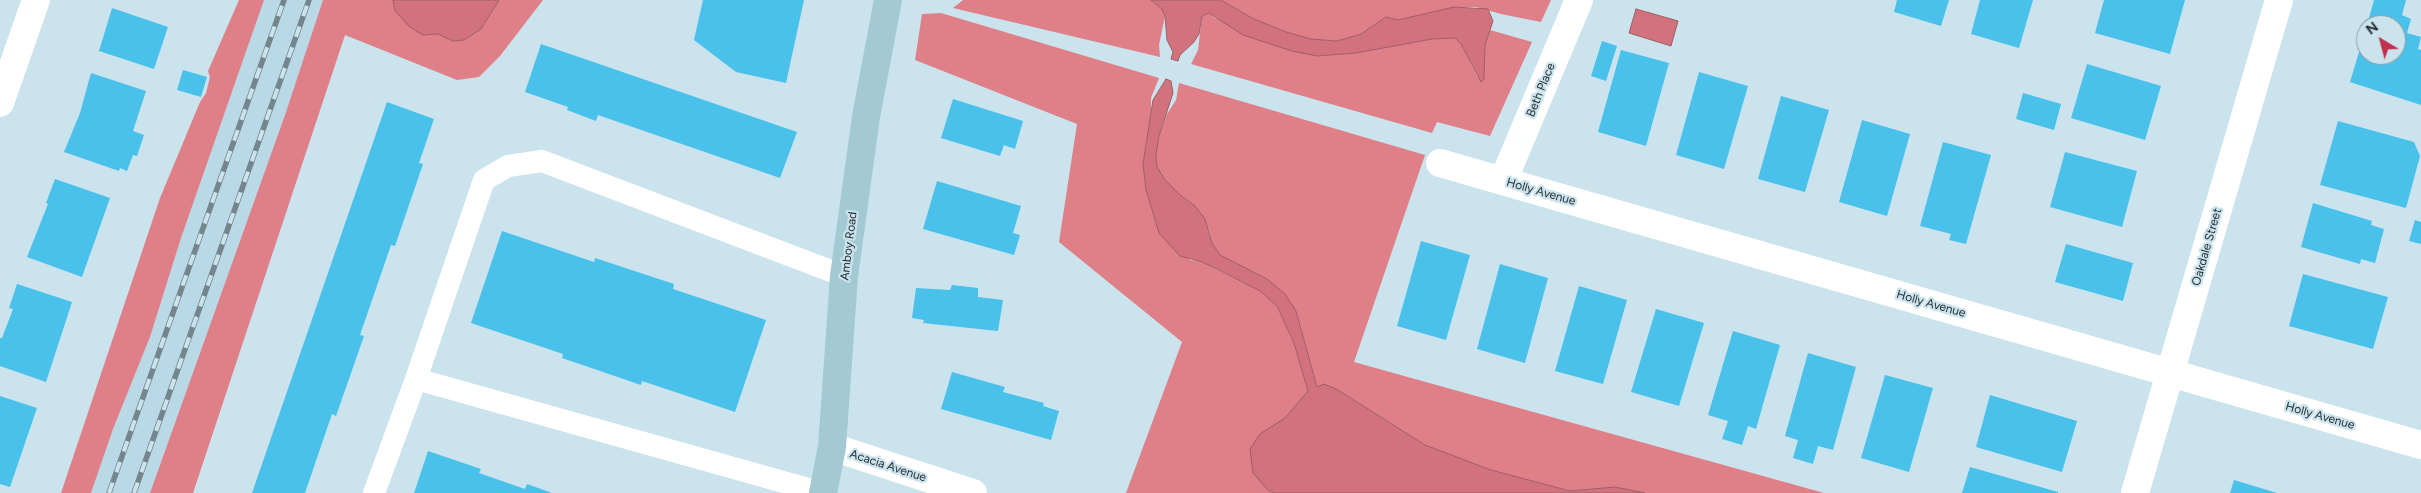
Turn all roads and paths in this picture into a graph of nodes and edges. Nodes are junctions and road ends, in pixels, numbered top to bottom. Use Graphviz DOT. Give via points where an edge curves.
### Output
graph roads {
  1 [pos="36,0"];
  2 [pos="888,0"];
  3 [pos="1579,0"];
  4 [pos="2279,0"];
  5 [pos="0,103"];
  6 [pos="1440,163"];
  7 [pos="1503,181"];
  8 [pos="844,276"];
  9 [pos="2171,373"];
  10 [pos="416,379"];
  11 [pos="2421,445"];
  12 [pos="832,447"];
  13 [pos="374,493"];
  14 [pos="823,493"];
  15 [pos="973,493"];
  16 [pos="2136,493"];
  1 -- 5 [label="street"];
  2 -- 8 [label="main road, Amboy Road" via="866,116"];
  3 -- 7 [label="street, Beth Place"];
  4 -- 9 [label="street, Oakdale Street"];
  6 -- 7 [label="street, Holly Avenue"];
  7 -- 9 [label="street, Holly Avenue"];
  8 -- 10 [label="lane" via="542,161 508,166 484,180"];
  8 -- 12 [label="main road, Amboy Road"];
  9 -- 11 [label="street, Holly Avenue"];
  9 -- 16 [label="street, Oakdale Street"];
  10 -- 13 [label="lane"];
  10 -- 14 [label="lane"];
  12 -- 14 [label="main road, Amboy Road"];
  12 -- 15 [label="street, Acacia Avenue"];
}
